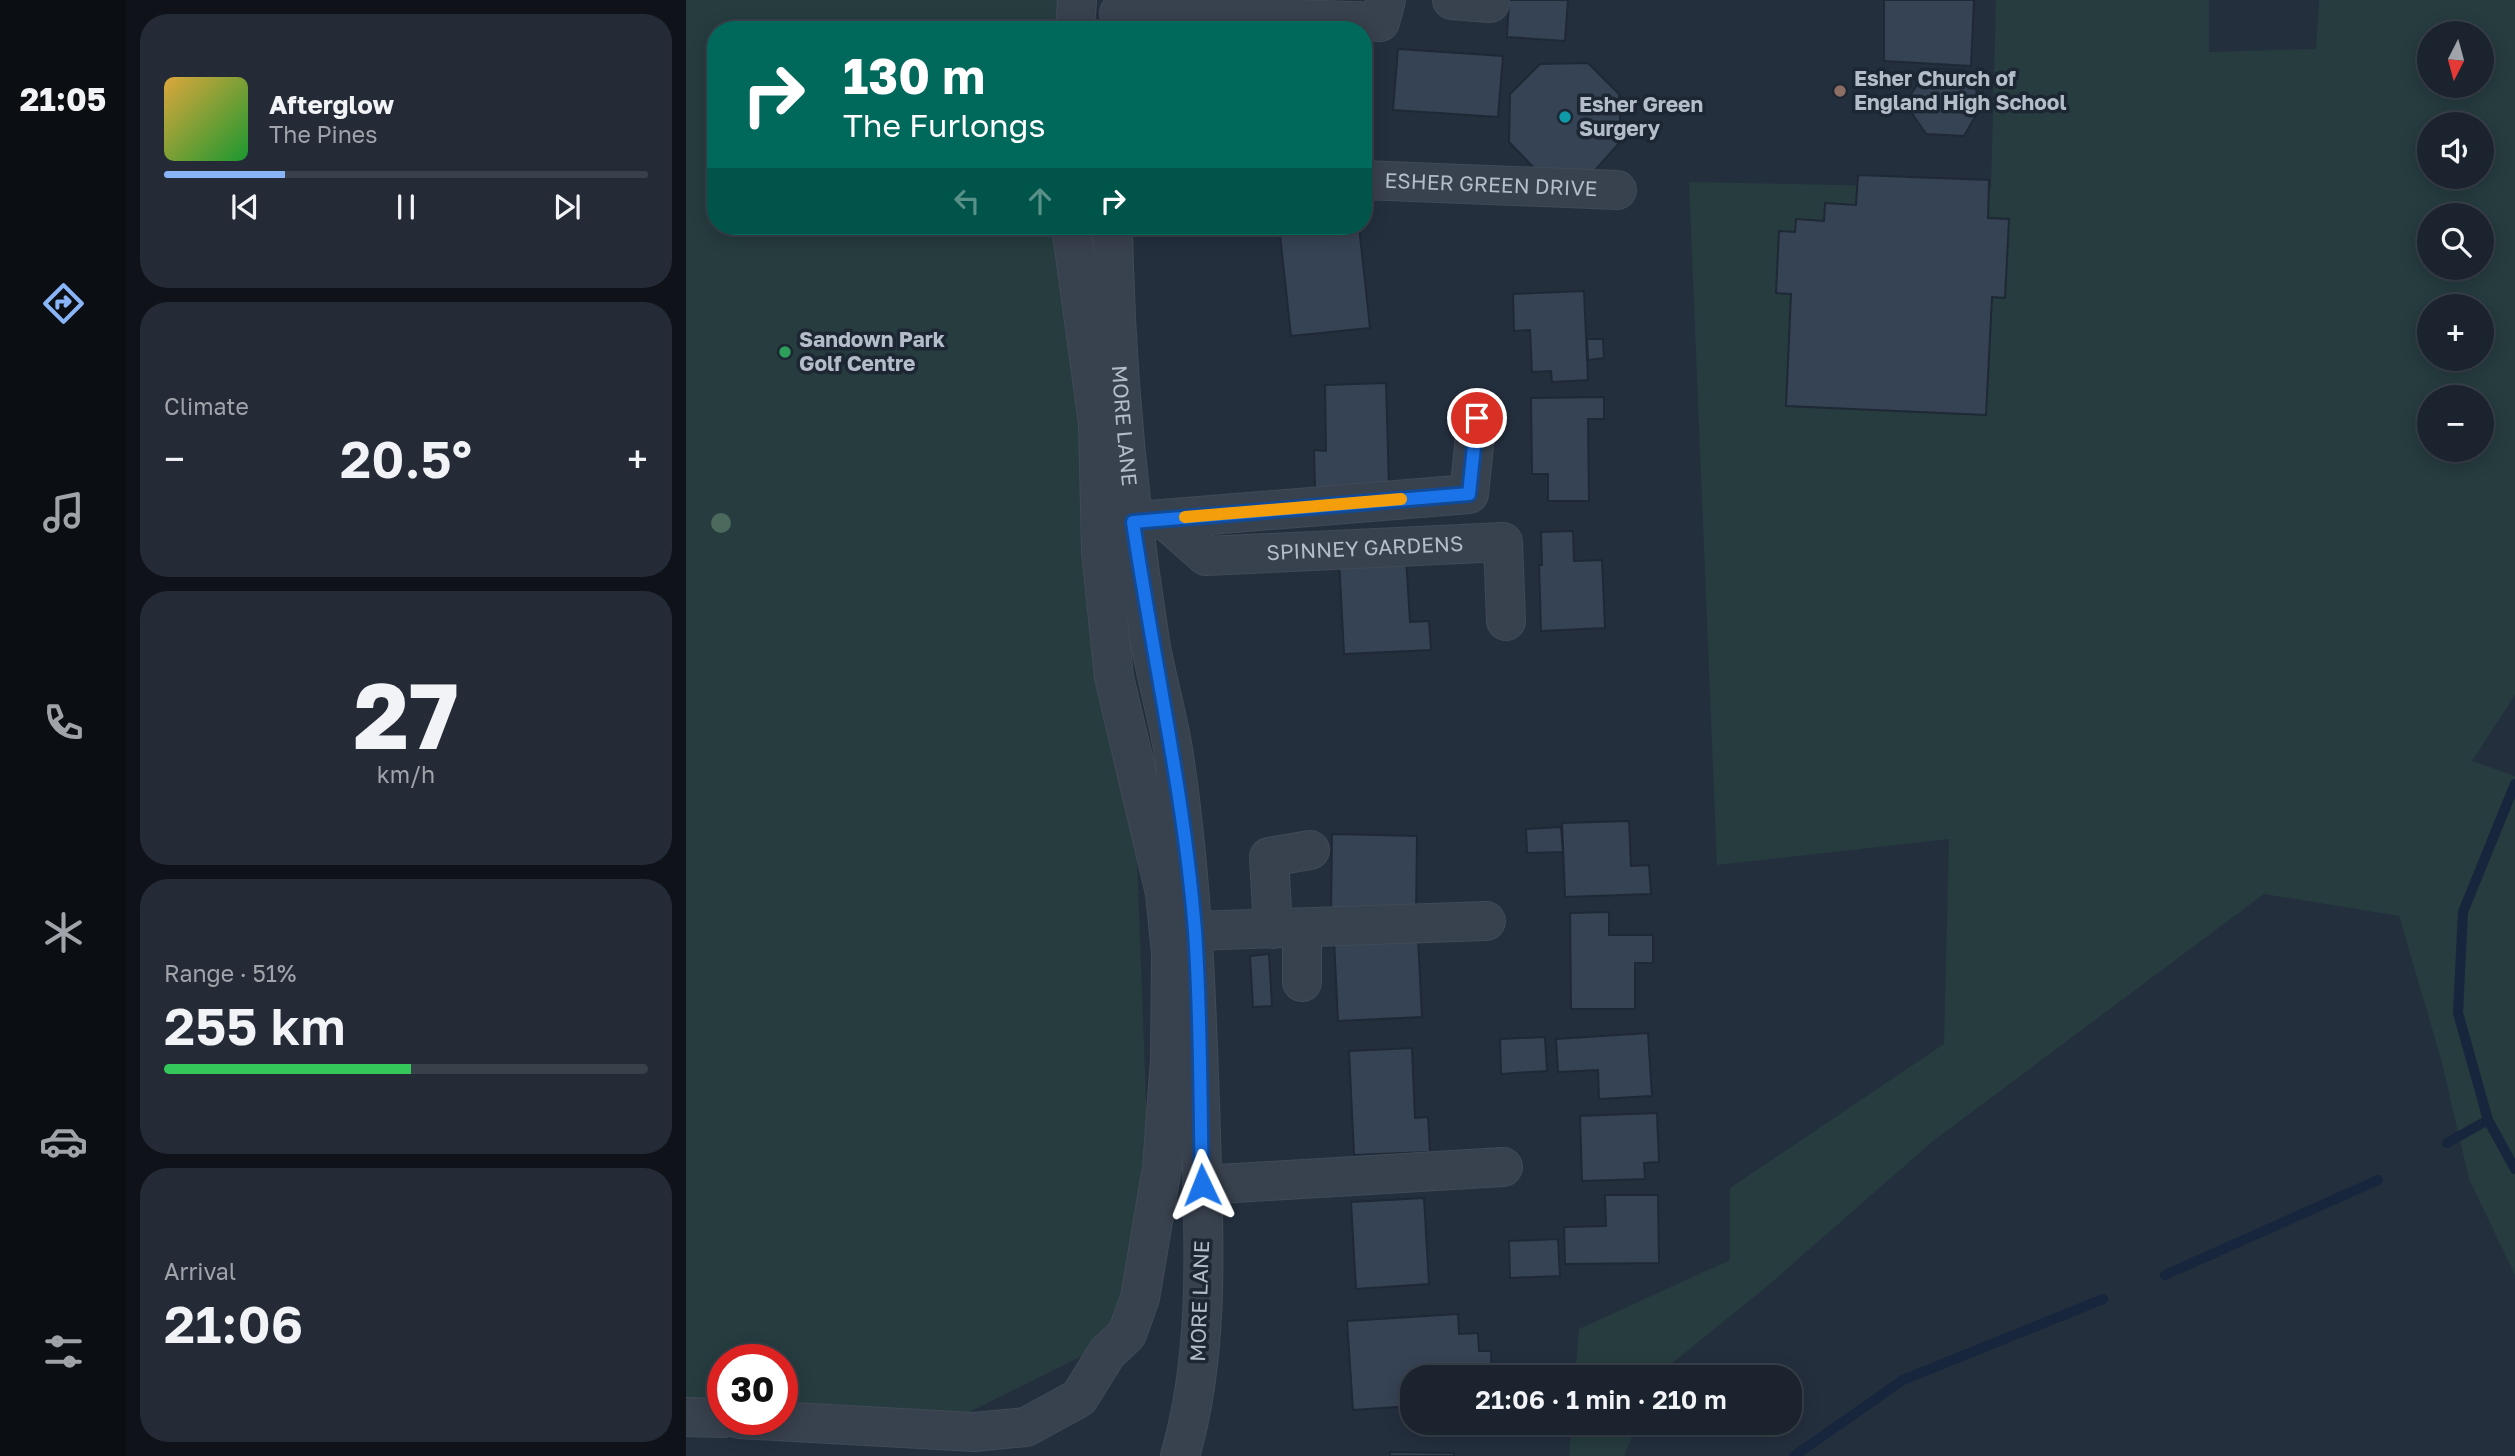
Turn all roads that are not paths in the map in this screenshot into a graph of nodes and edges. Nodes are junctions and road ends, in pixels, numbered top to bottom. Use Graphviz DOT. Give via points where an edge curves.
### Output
graph roads {
  1 [pos="1077,0"];
  2 [pos="1386,0"];
  3 [pos="1452,0"];
  4 [pos="1490,3"];
  5 [pos="1119,14"];
  6 [pos="1076,21"];
  7 [pos="1195,21"];
  8 [pos="1372,22"];
  9 [pos="1372,180"];
  10 [pos="1617,190"];
  11 [pos="1072,235"];
  12 [pos="1115,235"];
  13 [pos="1477,418"];
  14 [pos="1148,520"];
  15 [pos="1506,621"];
  16 [pos="1310,850"];
  17 [pos="1486,921"];
  18 [pos="1287,928"];
  19 [pos="1195,931"];
  20 [pos="1302,982"];
  21 [pos="1503,1167"];
  22 [pos="1202,1185"];
  23 [pos="686,1417"];
  24 [pos="707,1418"];
  25 [pos="798,1422"];
  26 [pos="1187,1454"];
  1 -- 6 [label="street"];
  2 -- 8 [label="street" via="1380,22"];
  3 -- 4 [label="street"];
  5 -- 7 [label="street"];
  9 -- 10 [label="street, ESHER GREEN DRIVE"];
  11 -- 25 [label="street" via="1098,423 1101,552 1114,677 1165,892 1171,953 1162,1168 1139,1298 1127,1334 1107,1353 1079,1398 1026,1427 974,1432"];
  12 -- 14 [label="street, MORE LANE"];
  13 -- 14 [label="street" via="1469,494"];
  14 -- 15 [label="street, SPINNEY GARDENS" via="1206,556 1503,542"];
  14 -- 19 [label="street, MORE LANE" via="1150,639 1174,755"];
  16 -- 18 [label="street" via="1269,857"];
  17 -- 18 [label="street"];
  18 -- 19 [label="street"];
  18 -- 20 [label="street"];
  19 -- 22 [label="street, MORE LANE"];
  21 -- 22 [label="street"];
  22 -- 26 [label="street, MORE LANE" via="1201,1333"];
  23 -- 24 [label="street"];
}
